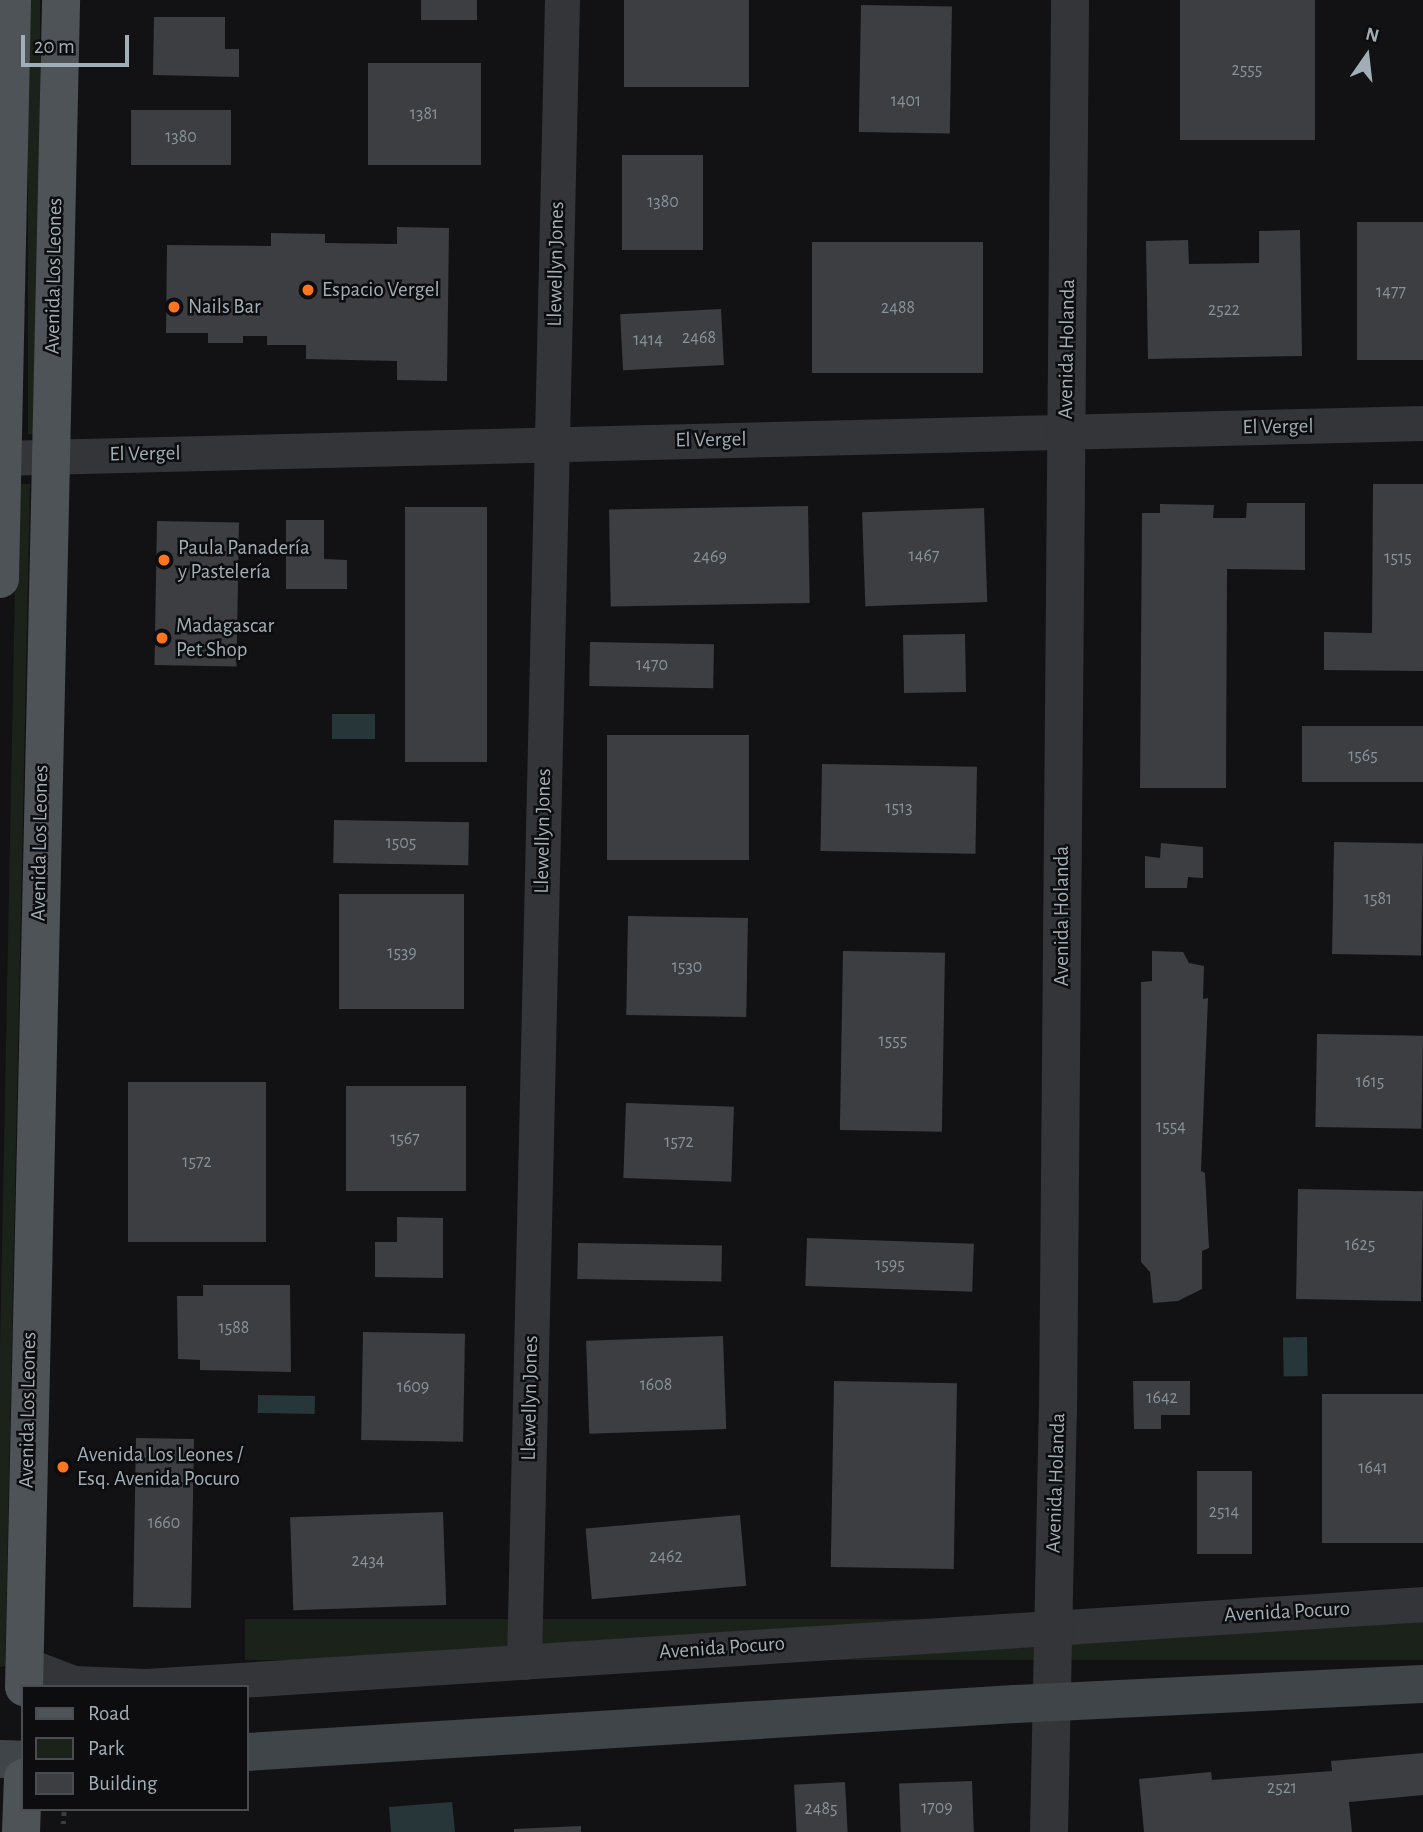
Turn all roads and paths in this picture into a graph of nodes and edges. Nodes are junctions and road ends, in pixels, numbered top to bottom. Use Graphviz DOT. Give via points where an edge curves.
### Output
graph roads {
  1 [pos="12,0"];
  2 [pos="61,0"];
  3 [pos="562,0"];
  4 [pos="1070,0"];
  5 [pos="1423,423"];
  6 [pos="1066,432"];
  7 [pos="552,444"];
  8 [pos="50,457"];
  9 [pos="1,458"];
  10 [pos="0,579"];
  11 [pos="1423,1604"];
  12 [pos="1052,1625"];
  13 [pos="524,1662"];
  14 [pos="24,1676"];
  15 [pos="1423,1684"];
  16 [pos="96,1685"];
  17 [pos="150,1685"];
  18 [pos="1050,1702"];
  19 [pos="248,1752"];
  20 [pos="0,1759"];
  21 [pos="21,1760"];
  22 [pos="22,1811"];
  23 [pos="64,1811"];
  24 [pos="63,1824"];
  25 [pos="21,1832"];
  26 [pos="1049,1832"];
  1 -- 9 [label="main road"];
  2 -- 8 [label="main road, Avenida Los Leones"];
  3 -- 7 [label="street, Llewellyn Jones"];
  4 -- 6 [label="street, Avenida Holanda"];
  5 -- 6 [label="street, El Vergel"];
  6 -- 7 [label="street, El Vergel"];
  6 -- 12 [label="street, Avenida Holanda"];
  7 -- 8 [label="street, El Vergel"];
  7 -- 13 [label="street, Llewellyn Jones"];
  8 -- 9 [label="street, El Vergel"];
  8 -- 14 [label="main road, Avenida Los Leones"];
  9 -- 10 [label="main road"];
  11 -- 12 [label="street, Avenida Pocuro"];
  12 -- 13 [label="street, Avenida Pocuro"];
  12 -- 18 [label="street, Avenida Holanda"];
  13 -- 17 [label="street, Avenida Pocuro"];
  14 -- 16 [label="street, Avenida Pocuro"];
  15 -- 18 [label="main road"];
  18 -- 19 [label="main road"];
  18 -- 26 [label="street, Avenida Holanda"];
  20 -- 21 [label="main road"];
  22 -- 25 [label="main road"];
  23 -- 24 [label="path"];
}
